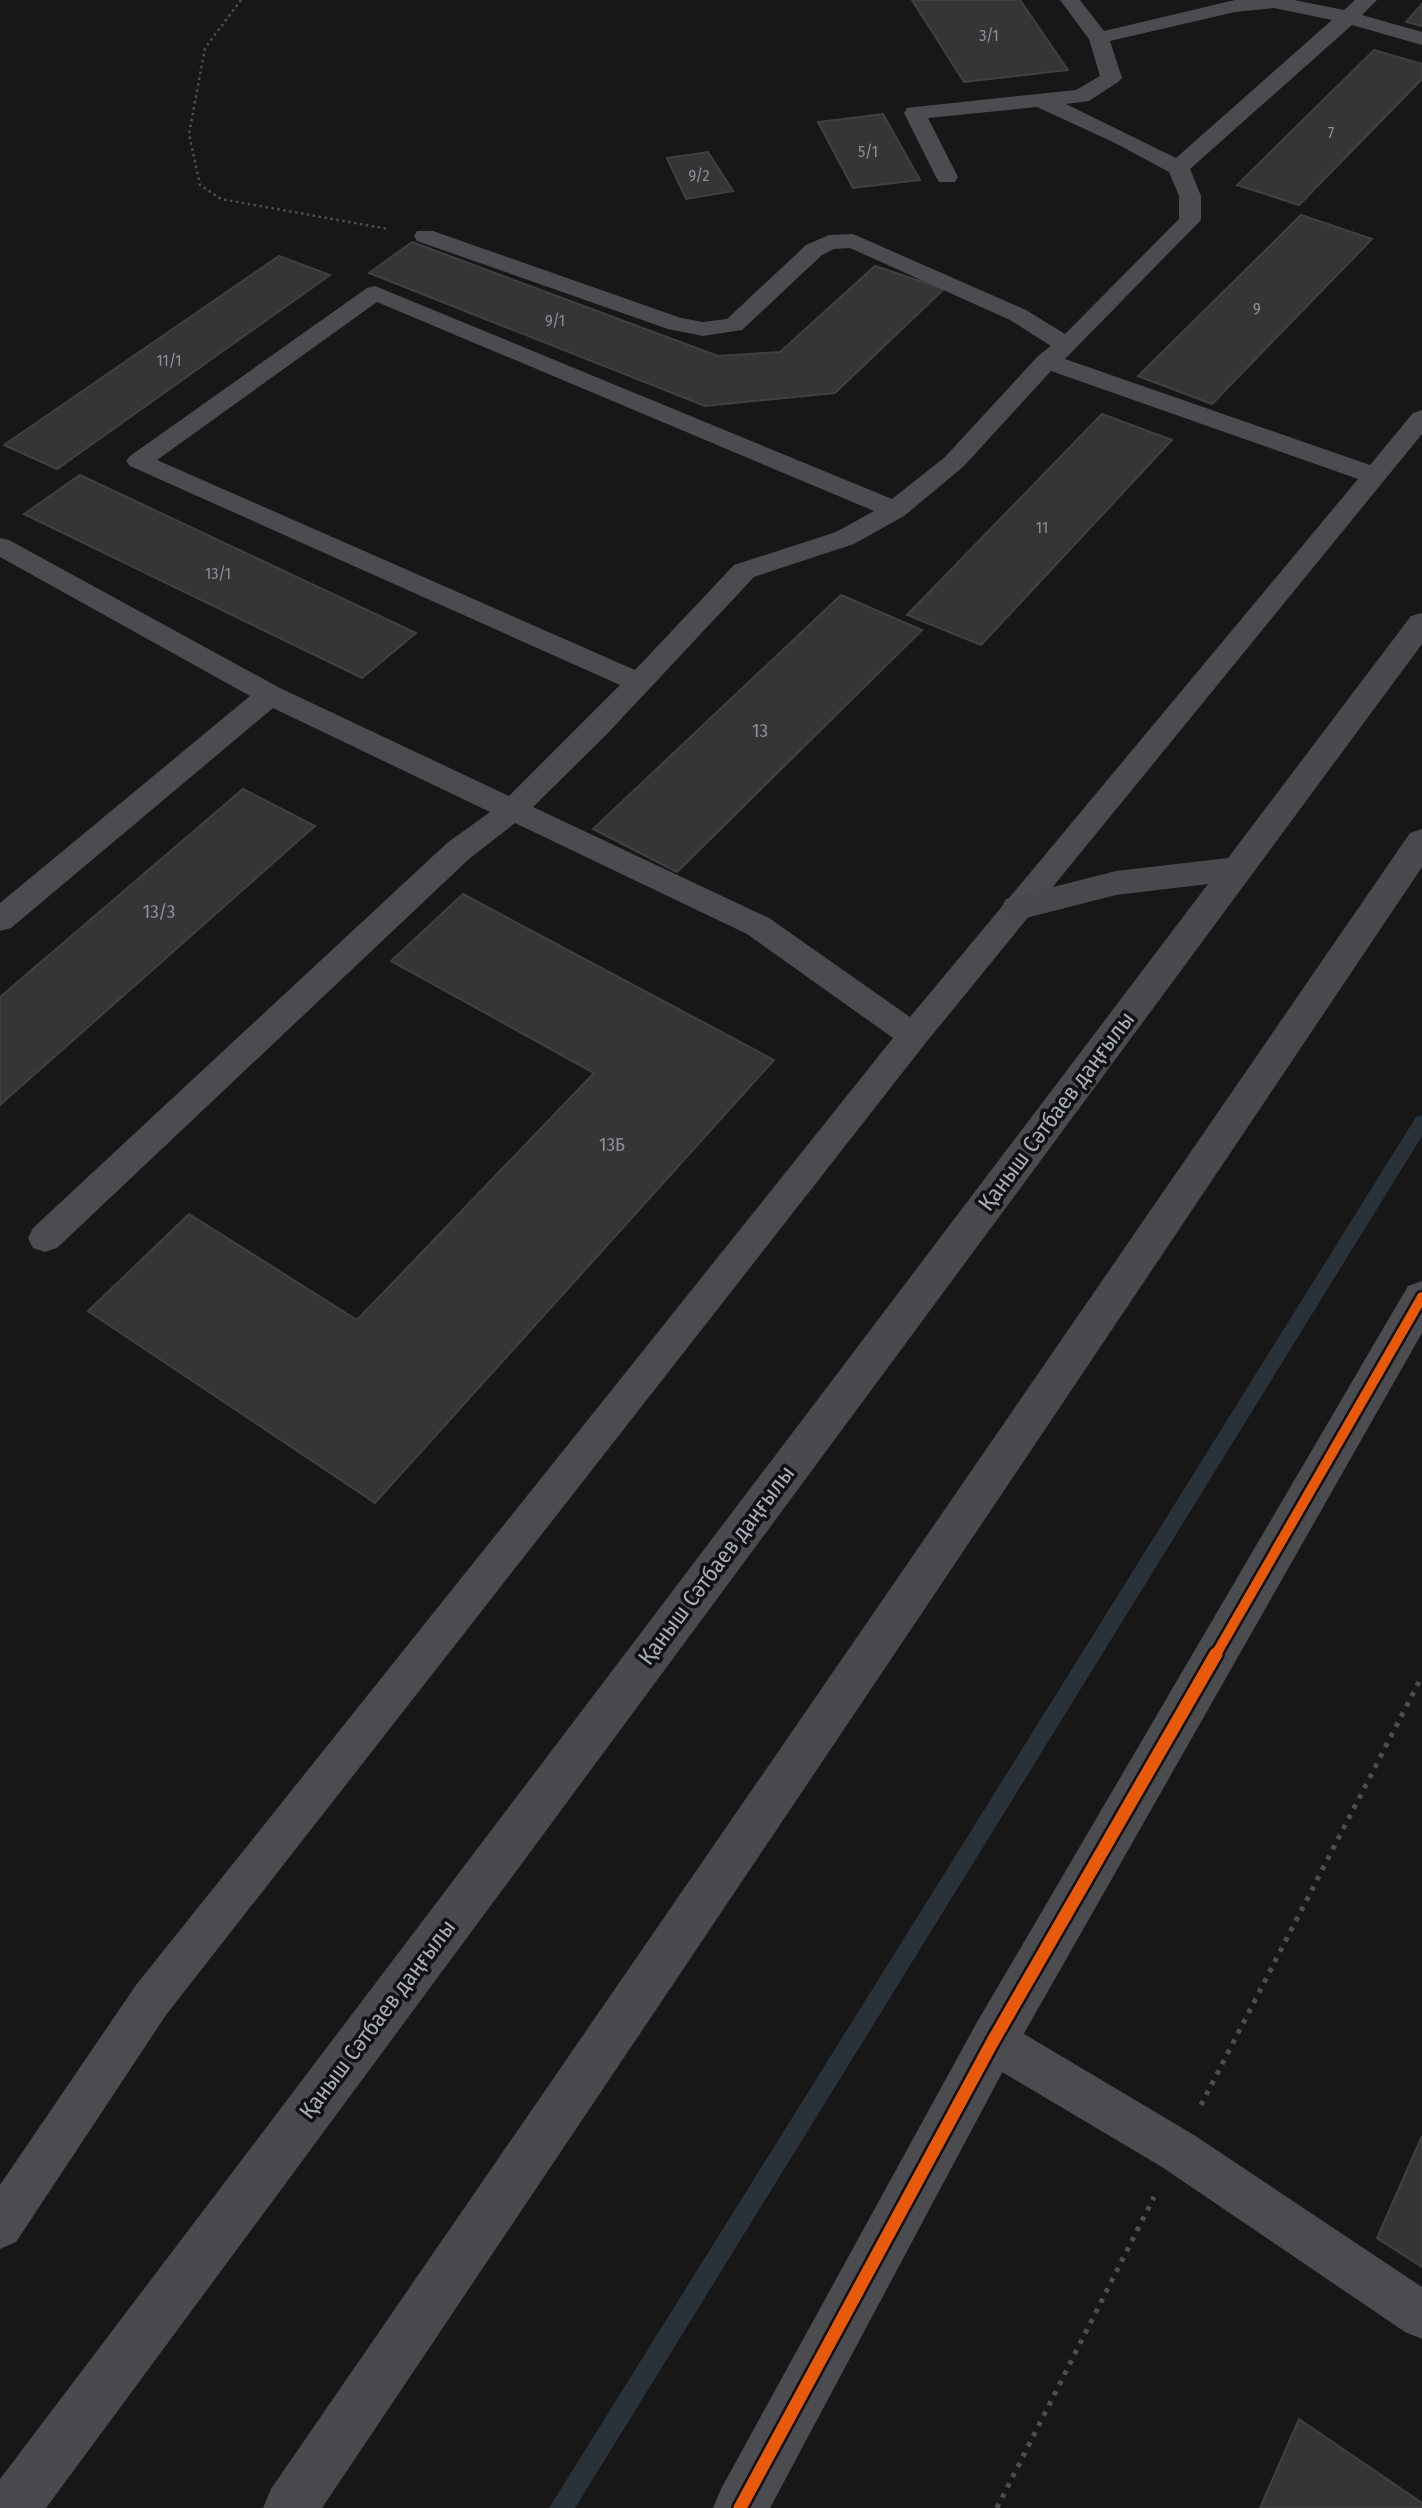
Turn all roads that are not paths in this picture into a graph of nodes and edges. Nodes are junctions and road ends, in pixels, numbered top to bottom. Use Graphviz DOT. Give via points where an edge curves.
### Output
graph roads {
  1 [pos="1070,0"];
  2 [pos="1367,0"];
  3 [pos="1348,18"];
  4 [pos="1099,38"];
  5 [pos="1422,39"];
  6 [pos="1040,100"];
  7 [pos="1178,168"];
  8 [pos="947,177"];
  9 [pos="425,236"];
  10 [pos="1057,354"];
  11 [pos="1422,418"];
  12 [pos="1376,476"];
  13 [pos="895,510"];
  14 [pos="0,546"];
  15 [pos="1422,623"];
  16 [pos="638,682"];
  17 [pos="270,695"];
  18 [pos="513,810"];
  19 [pos="1422,841"];
  20 [pos="1238,869"];
  21 [pos="1018,908"];
  22 [pos="0,920"];
  23 [pos="913,1036"];
  24 [pos="45,1238"];
  25 [pos="1422,1297"];
  26 [pos="993,2041"];
  27 [pos="0,2226"];
  28 [pos="1422,2315"];
  29 [pos="12,2508"];
  30 [pos="290,2508"];
  31 [pos="740,2508"];
  1 -- 4 [label="lane"];
  2 -- 3 [label="lane"];
  3 -- 4 [label="lane" via="1274,2 1257,3"];
  3 -- 5 [label="lane"];
  3 -- 7 [label="lane"];
  4 -- 6 [label="lane" via="1111,78 1081,96"];
  6 -- 7 [label="lane"];
  6 -- 8 [label="lane" via="915,113"];
  7 -- 10 [label="lane" via="1190,196 1189,220"];
  9 -- 10 [label="lane" via="676,324 703,329 734,324 814,250 829,242 853,241 1018,315"];
  10 -- 12 [label="lane"];
  10 -- 13 [label="lane" via="954,462"];
  11 -- 12 [label="lane"];
  12 -- 21 [label="lane"];
  13 -- 16 [label="lane" via="845,538 744,570"];
  13 -- 16 [label="lane" via="375,293 139,461"];
  14 -- 17 [label="lane"];
  15 -- 20 [label="main road, Қаныш Сәтбаев даңғылы"];
  16 -- 18 [label="lane"];
  17 -- 18 [label="lane"];
  17 -- 22 [label="lane"];
  18 -- 23 [label="lane" via="758,926"];
  18 -- 24 [label="lane" via="458,851"];
  19 -- 30 [label="main road"];
  20 -- 21 [label="main road" via="1116,883"];
  20 -- 29 [label="main road, Қаныш Сәтбаев даңғылы"];
  21 -- 23 [label="lane"];
  23 -- 27 [label="lane" via="152,2000"];
  25 -- 26 [label="street"];
  26 -- 28 [label="lane" via="1178,2151"];
  26 -- 31 [label="street"];
}
